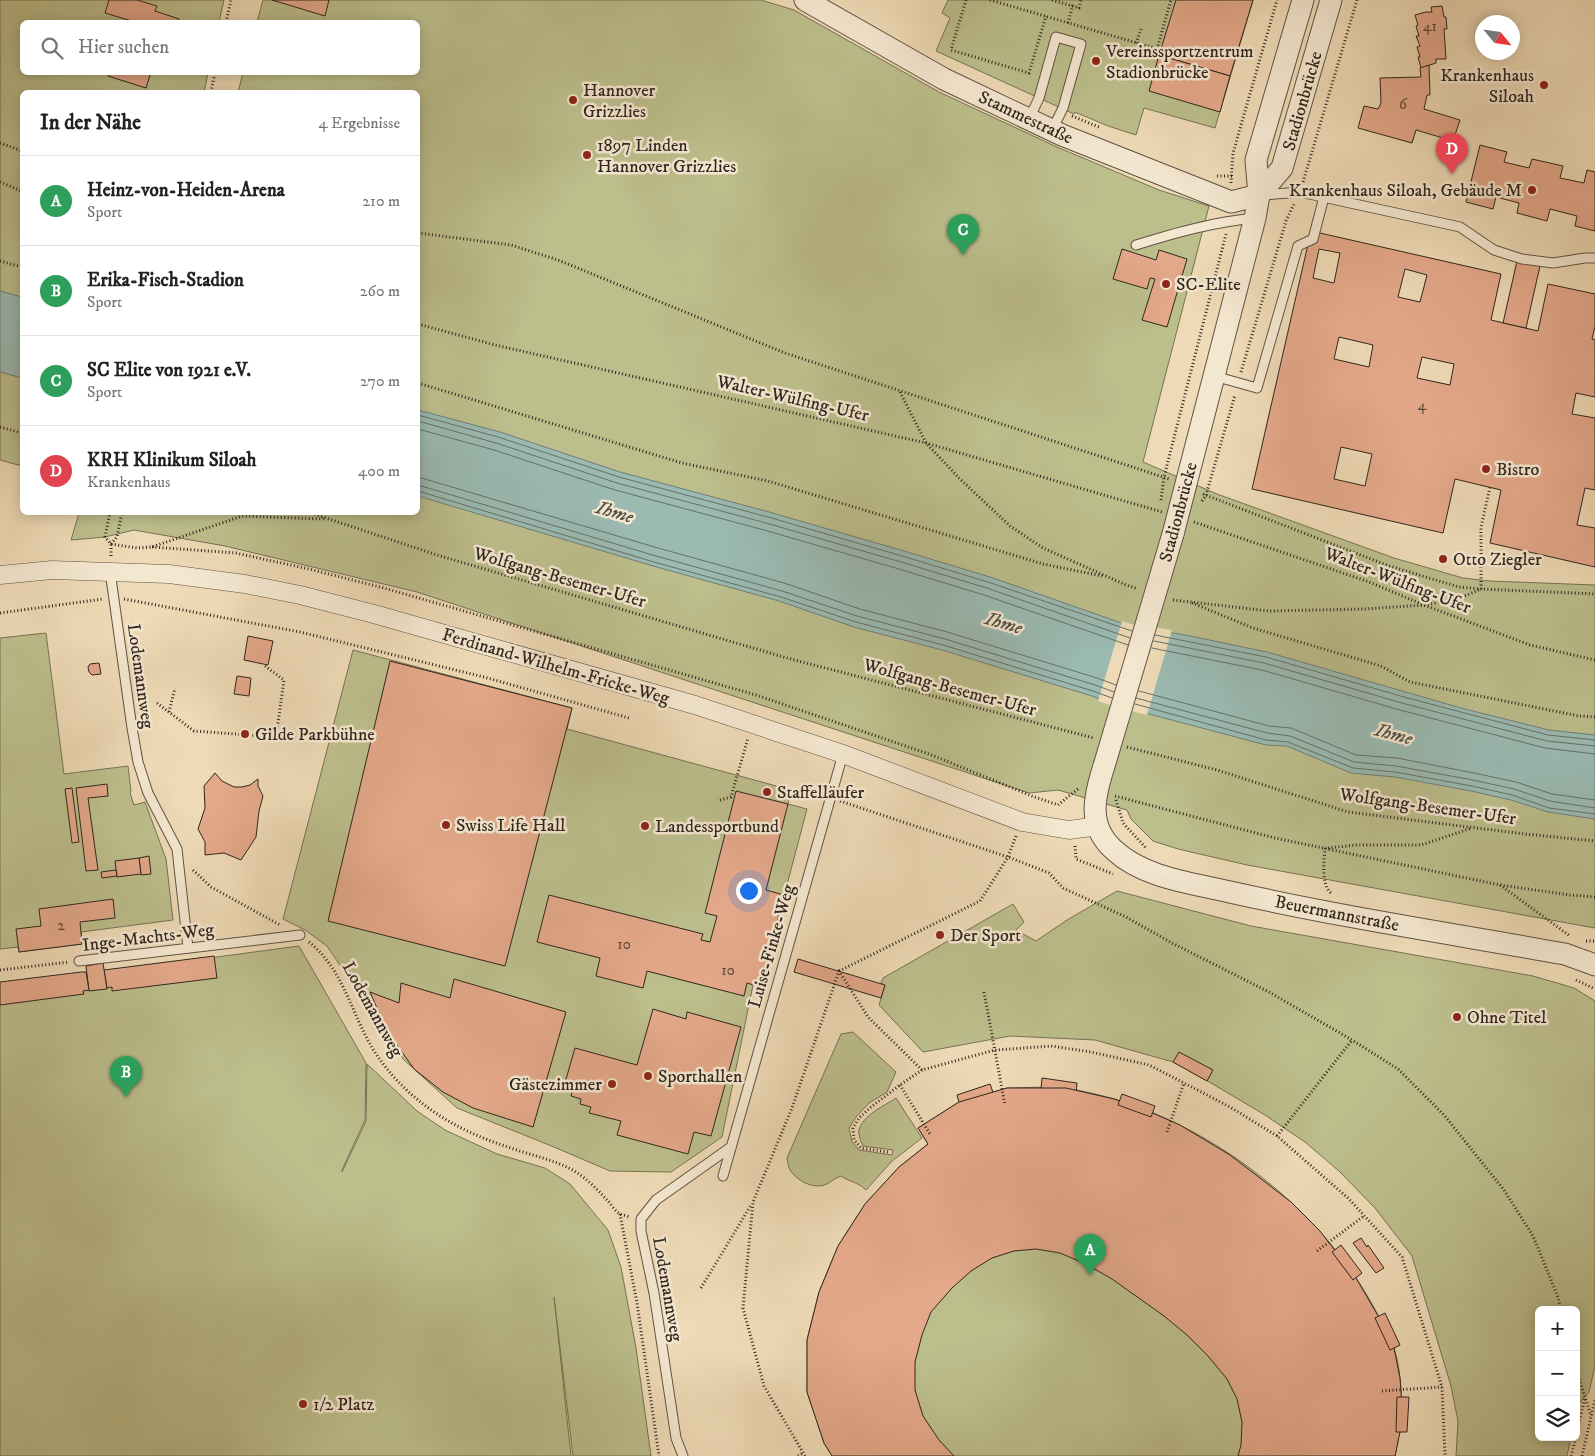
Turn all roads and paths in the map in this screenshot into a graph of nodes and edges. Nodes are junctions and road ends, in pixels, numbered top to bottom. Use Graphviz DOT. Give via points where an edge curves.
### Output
graph roads {
  1 [pos="231,0"];
  2 [pos="805,0"];
  3 [pos="966,0"];
  4 [pos="991,0"];
  5 [pos="1052,0"];
  6 [pos="1081,0"];
  7 [pos="1171,0"];
  8 [pos="1277,0"];
  9 [pos="1304,0"];
  10 [pos="1331,0"];
  11 [pos="1357,0"];
  12 [pos="1073,5"];
  13 [pos="1046,16"];
  14 [pos="226,20"];
  15 [pos="1068,23"];
  16 [pos="1141,29"];
  17 [pos="1136,43"];
  18 [pos="214,75"];
  19 [pos="211,90"];
  20 [pos="1029,119"];
  21 [pos="1052,130"];
  22 [pos="0,143"];
  23 [pos="20,150"];
  24 [pos="0,182"];
  25 [pos="20,189"];
  26 [pos="1300,192"];
  27 [pos="1259,195"];
  28 [pos="1324,196"];
  29 [pos="1230,211"];
  30 [pos="1255,218"];
  31 [pos="420,233"];
  32 [pos="1136,245"];
  33 [pos="1595,258"];
  34 [pos="0,261"];
  35 [pos="20,266"];
  36 [pos="420,325"];
  37 [pos="1214,376"];
  38 [pos="1238,383"];
  39 [pos="420,384"];
  40 [pos="900,392"];
  41 [pos="0,427"];
  42 [pos="20,433"];
  43 [pos="926,443"];
  44 [pos="1164,476"];
  45 [pos="1186,487"];
  46 [pos="1490,487"];
  47 [pos="1160,512"];
  48 [pos="109,515"];
  49 [pos="121,515"];
  50 [pos="318,515"];
  51 [pos="331,519"];
  52 [pos="1193,521"];
  53 [pos="111,544"];
  54 [pos="152,547"];
  55 [pos="110,571"];
  56 [pos="0,574"];
  57 [pos="1109,578"];
  58 [pos="1126,585"];
  59 [pos="1481,590"];
  60 [pos="1595,594"];
  61 [pos="113,597"];
  62 [pos="1424,605"];
  63 [pos="0,613"];
  64 [pos="1595,660"];
  65 [pos="265,666"];
  66 [pos="175,688"];
  67 [pos="158,703"];
  68 [pos="169,712"];
  69 [pos="1595,717"];
  70 [pos="629,718"];
  71 [pos="752,724"];
  72 [pos="276,737"];
  73 [pos="1102,740"];
  74 [pos="335,741"];
  75 [pos="1122,746"];
  76 [pos="843,754"];
  77 [pos="1079,788"];
  78 [pos="830,797"];
  79 [pos="720,800"];
  80 [pos="1098,826"];
  81 [pos="1475,827"];
  82 [pos="1595,841"];
  83 [pos="1325,848"];
  84 [pos="177,849"];
  85 [pos="1148,850"];
  86 [pos="1008,857"];
  87 [pos="1500,884"];
  88 [pos="1333,895"];
  89 [pos="1595,897"];
  90 [pos="300,935"];
  91 [pos="1567,939"];
  92 [pos="188,948"];
  93 [pos="79,961"];
  94 [pos="1595,965"];
  95 [pos="0,970"];
  96 [pos="839,971"];
  97 [pos="984,992"];
  98 [pos="1352,1040"];
  99 [pos="995,1050"];
  100 [pos="922,1070"];
  101 [pos="1184,1083"];
  102 [pos="900,1085"];
  103 [pos="1006,1105"];
  104 [pos="1167,1132"];
  105 [pos="930,1134"];
  106 [pos="1277,1136"];
  107 [pos="731,1147"];
  108 [pos="888,1152"];
  109 [pos="723,1176"];
  110 [pos="753,1202"];
  111 [pos="620,1214"];
  112 [pos="1364,1216"];
  113 [pos="641,1219"];
  114 [pos="1318,1252"];
  115 [pos="701,1288"];
  116 [pos="1560,1306"];
  117 [pos="1580,1381"];
  118 [pos="1442,1387"];
  119 [pos="1382,1391"];
  120 [pos="1585,1397"];
  121 [pos="1595,1400"];
  122 [pos="1591,1417"];
  123 [pos="1580,1419"];
  124 [pos="1575,1441"];
  125 [pos="804,1454"];
  126 [pos="659,1456"];
  127 [pos="683,1456"];
  128 [pos="798,1456"];
  129 [pos="1445,1456"];
  130 [pos="1571,1456"];
  131 [pos="1582,1456"];
  1 -- 14 [label="path"];
  2 -- 20 [label="street, Stammestraße" via="944,79"];
  3 -- 13 [label="path" via="952,50 1029,73"];
  4 -- 13 [label="path"];
  5 -- 12 [label="path"];
  6 -- 12 [label="path" via="1079,8"];
  7 -- 17 [label="path" via="1159,50"];
  8 -- 29 [label="path" via="1233,153"];
  9 -- 27 [label="street, Stadionbrücke" via="1256,160"];
  10 -- 27 [label="street, Stadionbrücke" via="1282,168"];
  11 -- 26 [label="path"];
  12 -- 15 [label="path"];
  13 -- 15 [label="path"];
  15 -- 17 [label="path"];
  16 -- 17 [label="path"];
  18 -- 19 [label="path"];
  20 -- 21 [label="street, Stammestraße"];
  20 -- 21 [label="lane" via="1039,98 1056,37 1081,44 1063,108"];
  21 -- 29 [label="street, Stammestraße"];
  22 -- 23 [label="path"];
  24 -- 25 [label="path"];
  26 -- 27 [label="lane"];
  26 -- 28 [label="lane"];
  26 -- 38 [label="path" via="1286,221"];
  27 -- 29 [label="street"];
  27 -- 30 [label="street, Stadionbrücke"];
  28 -- 33 [label="lane" via="1460,227 1494,250 1522,259 1553,263"];
  28 -- 38 [label="lane" via="1313,239 1298,246 1257,388"];
  29 -- 30 [label="lane"];
  29 -- 32 [label="lane" via="1202,225"];
  29 -- 44 [label="path"];
  30 -- 37 [label="street, Stadionbrücke"];
  31 -- 40 [label="path" via="511,245 558,260 785,353"];
  34 -- 35 [label="path"];
  36 -- 43 [label="path, Walter-Wülfing-Ufer" via="495,345"];
  37 -- 38 [label="lane"];
  37 -- 45 [label="street, Stadionbrücke"];
  38 -- 59 [label="path" via="1206,495 1389,566 1459,587"];
  39 -- 57 [label="path" via="682,463 768,481 1043,564"];
  40 -- 43 [label="path"];
  40 -- 44 [label="path"];
  41 -- 42 [label="path"];
  43 -- 47 [label="path, Walter-Wülfing-Ufer"];
  43 -- 57 [label="path" via="1010,526 1043,548"];
  44 -- 45 [label="path"];
  45 -- 80 [label="street, Stadionbrücke, bridge" via="1096,792"];
  46 -- 59 [label="path" via="1482,527"];
  48 -- 53 [label="path" via="105,537"];
  49 -- 53 [label="path" via="117,537"];
  50 -- 51 [label="path, Wolfgang-Besemer-Ufer"];
  51 -- 54 [label="path" via="242,516"];
  51 -- 73 [label="path, Wolfgang-Besemer-Ufer" via="447,558 787,658"];
  52 -- 62 [label="path, Walter-Wülfing-Ufer" via="1370,582"];
  53 -- 54 [label="path"];
  54 -- 77 [label="path" via="236,554 384,588 756,695 929,754 1058,805"];
  55 -- 56 [label="street, Ferdinand-Wilhelm-Fricke-Weg" via="52,570"];
  55 -- 61 [label="lane, Lodemannweg"];
  55 -- 71 [label="street, Ferdinand-Wilhelm-Fricke-Weg" via="169,574 300,595 610,680"];
  57 -- 58 [label="path"];
  59 -- 60 [label="path"];
  59 -- 62 [label="path" via="1455,600"];
  61 -- 63 [label="path"];
  61 -- 70 [label="path" via="300,632 484,677"];
  61 -- 84 [label="lane, Lodemannweg" via="138,762 148,793"];
  62 -- 64 [label="path, Walter-Wülfing-Ufer" via="1530,645"];
  62 -- 69 [label="path" via="1269,611 1187,601 1254,628 1381,666 1410,682"];
  65 -- 72 [label="path" via="284,680"];
  66 -- 68 [label="path"];
  67 -- 68 [label="path"];
  68 -- 72 [label="path" via="194,731"];
  71 -- 76 [label="street, Ferdinand-Wilhelm-Fricke-Weg"];
  71 -- 79 [label="path" via="731,797"];
  72 -- 74 [label="path"];
  75 -- 81 [label="path, Wolfgang-Besemer-Ufer" via="1217,770 1348,812"];
  76 -- 78 [label="lane, Luise-Finke-Weg"];
  76 -- 80 [label="street, Ferdinand-Wilhelm-Fricke-Weg" via="1022,822 1069,830"];
  78 -- 86 [label="path"];
  78 -- 107 [label="lane, Luise-Finke-Weg"];
  80 -- 94 [label="street, Beuermannstraße" via="1105,840 1128,861 1170,878 1296,907 1565,954"];
  81 -- 82 [label="path, Wolfgang-Besemer-Ufer"];
  81 -- 83 [label="path" via="1421,844"];
  83 -- 85 [label="path" via="1115,796 1123,823"];
  83 -- 87 [label="path"];
  83 -- 88 [label="path" via="1323,867 1327,890"];
  84 -- 90 [label="path, Lodemannweg" via="194,872 211,887"];
  84 -- 92 [label="lane"];
  86 -- 96 [label="path" via="980,901"];
  86 -- 98 [label="path" via="1048,873 1063,888 1126,917 1269,992"];
  87 -- 89 [label="path"];
  87 -- 91 [label="path" via="1577,940"];
  90 -- 92 [label="lane, Inge-Machts-Weg"];
  90 -- 111 [label="path, Lodemannweg" via="321,952 340,979 359,1024 382,1062 424,1106 466,1131 576,1172"];
  92 -- 93 [label="lane, Inge-Machts-Weg"];
  93 -- 95 [label="path, Inge-Machts-Weg"];
  96 -- 100 [label="path" via="868,1017"];
  96 -- 110 [label="path" via="792,1108"];
  97 -- 99 [label="path"];
  98 -- 106 [label="path"];
  98 -- 116 [label="path" via="1398,1068 1444,1115 1504,1190 1533,1236"];
  99 -- 100 [label="path"];
  99 -- 101 [label="path" via="1051,1046 1083,1051 1150,1065"];
  99 -- 103 [label="path"];
  100 -- 102 [label="path"];
  101 -- 104 [label="path"];
  101 -- 106 [label="path"];
  102 -- 105 [label="path"];
  102 -- 108 [label="path" via="871,1107 853,1128 854,1140 862,1148"];
  106 -- 112 [label="path"];
  107 -- 109 [label="lane, Luise-Finke-Weg"];
  107 -- 113 [label="lane" via="656,1200"];
  110 -- 115 [label="path"];
  110 -- 125 [label="path" via="743,1308 764,1386"];
  111 -- 113 [label="path, Lodemannweg"];
  111 -- 126 [label="path" via="637,1303"];
  112 -- 114 [label="path"];
  112 -- 118 [label="path" via="1402,1257"];
  113 -- 127 [label="lane, Lodemannweg" via="676,1438"];
  117 -- 120 [label="path"];
  118 -- 119 [label="path"];
  118 -- 129 [label="path"];
  120 -- 122 [label="path"];
  120 -- 123 [label="path"];
  121 -- 122 [label="path"];
  122 -- 131 [label="path"];
  124 -- 130 [label="path"];
  125 -- 128 [label="path"];
}
